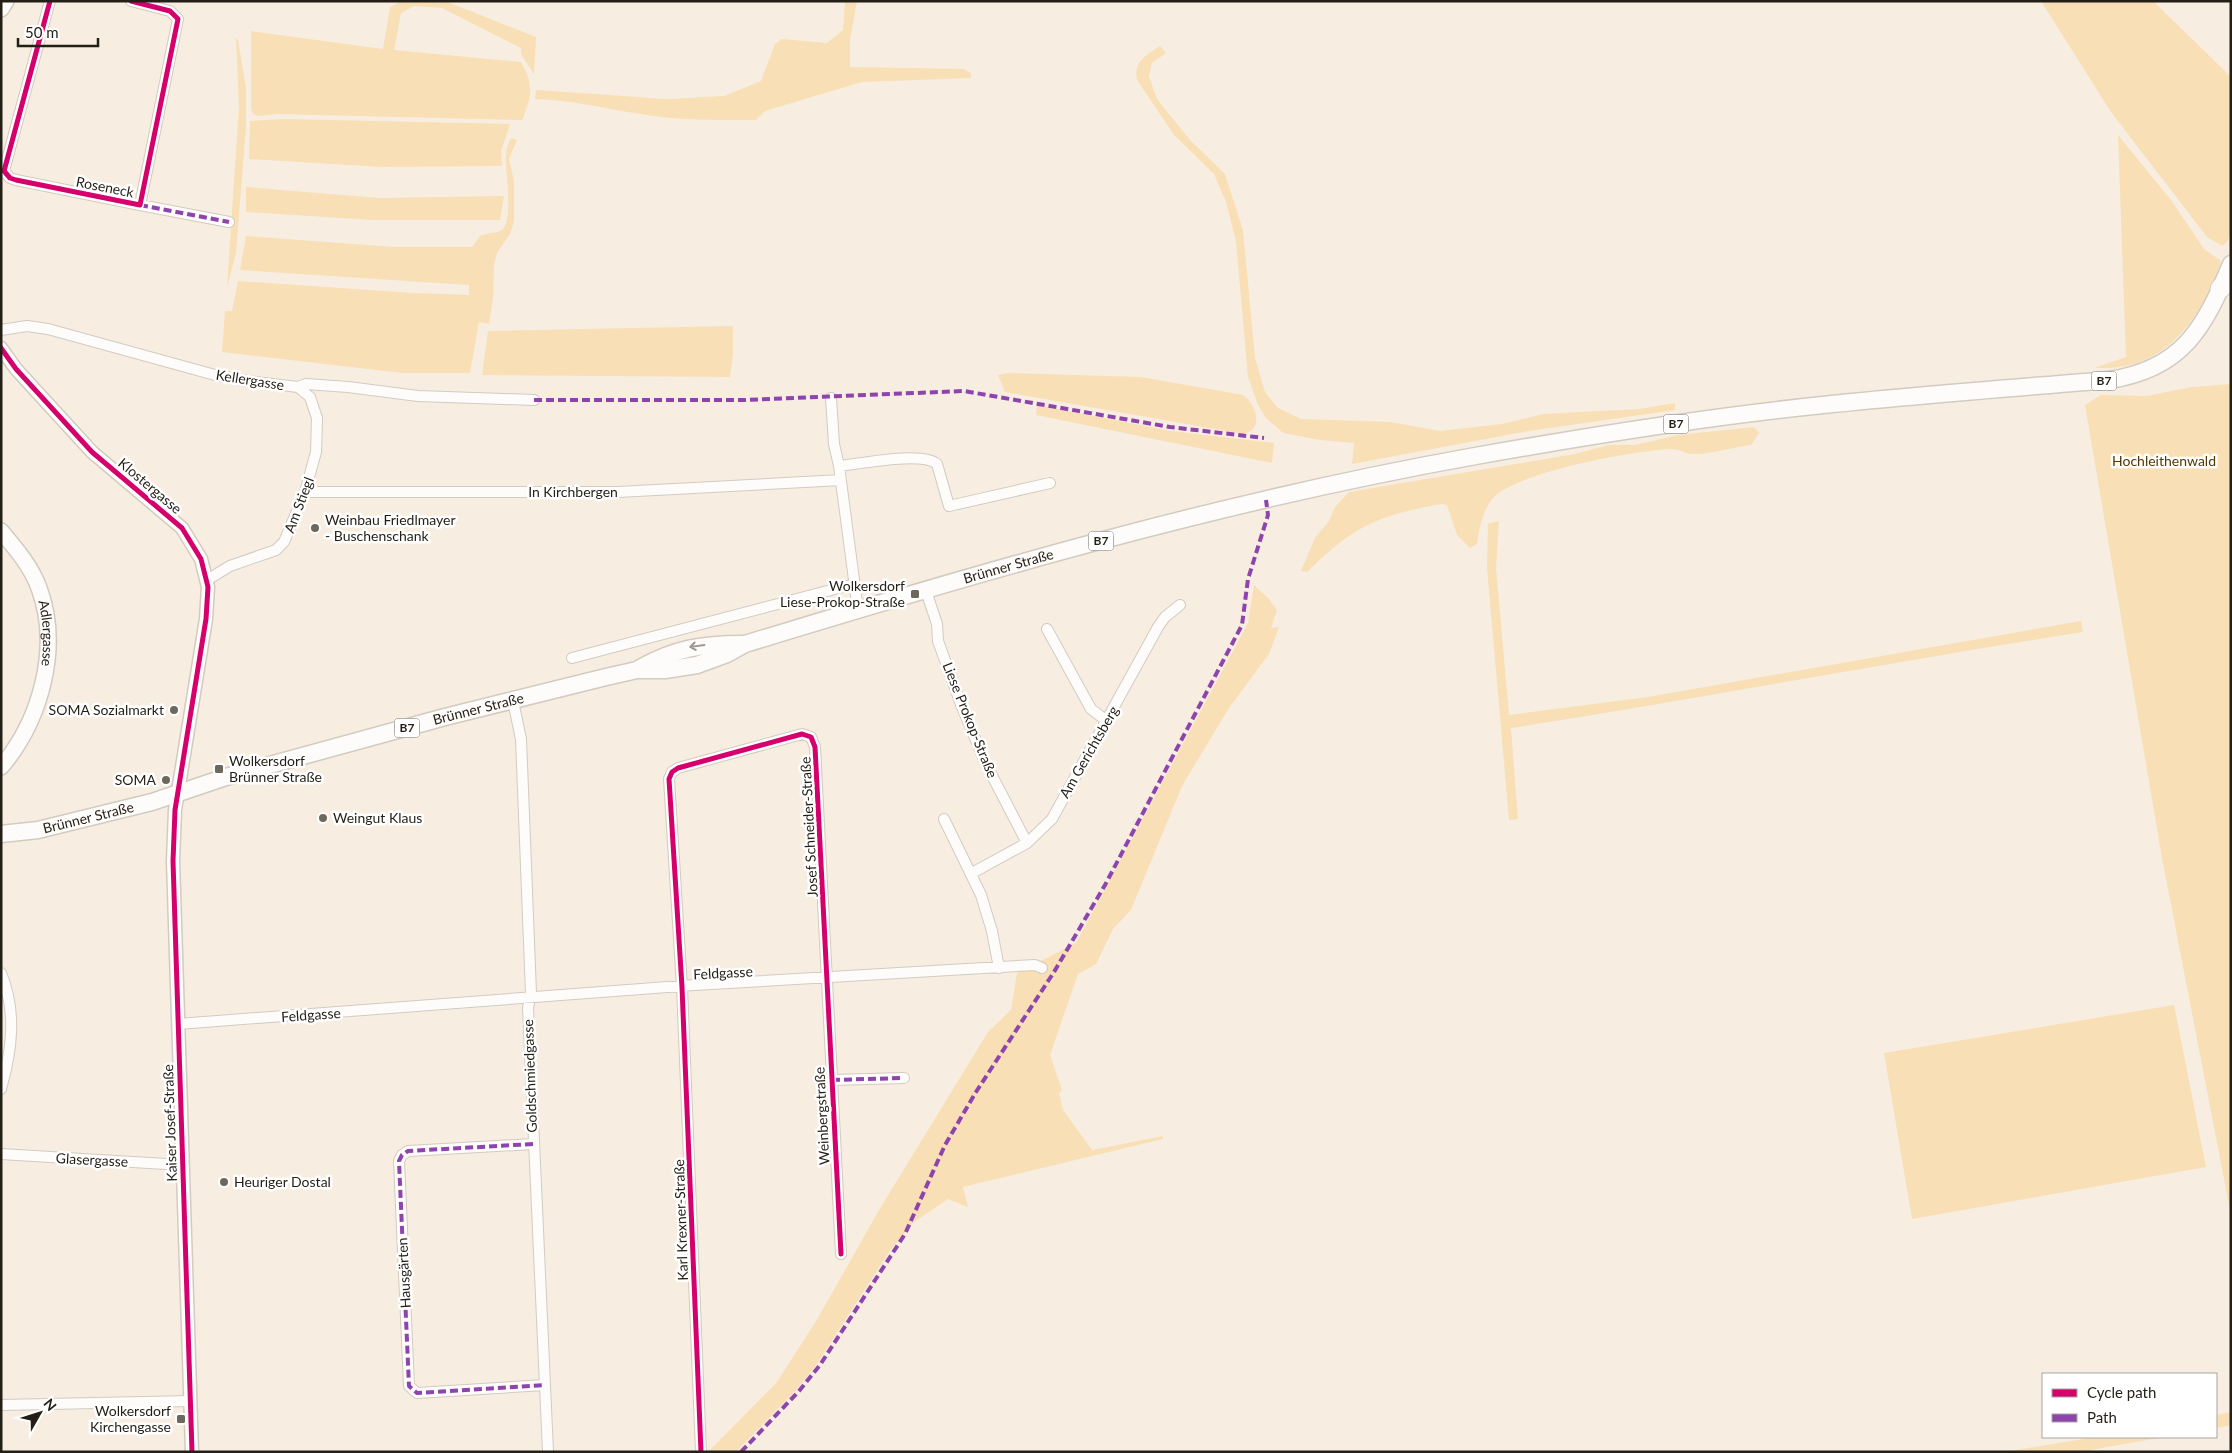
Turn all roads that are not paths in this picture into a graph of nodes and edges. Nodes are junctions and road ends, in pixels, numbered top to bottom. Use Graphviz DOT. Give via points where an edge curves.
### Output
graph roads {
  1 [pos="6,1"];
  2 [pos="50,1"];
  3 [pos="131,1"];
  4 [pos="1,9"];
  5 [pos="140,205"];
  6 [pos="229,222"];
  7 [pos="2231,264"];
  8 [pos="2226,283"];
  9 [pos="1,330"];
  10 [pos="1,348"];
  11 [pos="298,387"];
  12 [pos="831,398"];
  13 [pos="534,400"];
  14 [pos="839,466"];
  15 [pos="841,480"];
  16 [pos="1050,483"];
  17 [pos="305,492"];
  18 [pos="1,531"];
  19 [pos="207,580"];
  20 [pos="854,584"];
  21 [pos="926,591"];
  22 [pos="1180,605"];
  23 [pos="858,610"];
  24 [pos="1047,629"];
  25 [pos="572,658"];
  26 [pos="513,701"];
  27 [pos="1107,721"];
  28 [pos="1,766"];
  29 [pos="179,793"];
  30 [pos="944,819"];
  31 [pos="1,834"];
  32 [pos="1027,843"];
  33 [pos="972,873"];
  34 [pos="999,968"];
  35 [pos="1042,968"];
  36 [pos="1,973"];
  37 [pos="828,978"];
  38 [pos="682,987"];
  39 [pos="530,999"];
  40 [pos="178,1024"];
  41 [pos="904,1078"];
  42 [pos="832,1080"];
  43 [pos="1,1088"];
  44 [pos="533,1144"];
  45 [pos="1,1154"];
  46 [pos="182,1165"];
  47 [pos="841,1254"];
  48 [pos="544,1385"];
  49 [pos="191,1401"];
  50 [pos="1,1405"];
  51 [pos="192,1452"];
  52 [pos="548,1452"];
  53 [pos="701,1452"];
  1 -- 4 [label="main road"];
  2 -- 5 [label="street, Roseneck" via="4,171 16,180"];
  3 -- 5 [label="street, Roseneck" via="170,11 178,19"];
  5 -- 6 [label="street, Roseneck"];
  7 -- 8 [label="main road, B7"];
  8 -- 21 [label="main road, Brünner Straße / B7" via="2204,321 2181,349 2149,370 2127,377 1820,406 1476,456 1159,525"];
  9 -- 11 [label="street, Kellergasse" via="27,326 48,329 214,375"];
  10 -- 19 [label="street, Klostergasse" via="16,369 92,452 182,528 201,559"];
  11 -- 13 [label="street, Kellergasse" via="306,384 418,396"];
  11 -- 17 [label="street, Am Stiegl" via="310,397 316,418 316,452"];
  12 -- 14 [label="street"];
  14 -- 15 [label="street"];
  14 -- 16 [label="street" via="907,459 933,460 949,506"];
  15 -- 17 [label="street, In Kirchbergen" via="618,492"];
  15 -- 20 [label="street"];
  17 -- 19 [label="street, Am Stiegl" via="279,549 230,566"];
  18 -- 28 [label="main road, Adlergasse" via="35,578 46,614 47,639 42,685 35,711 20,742"];
  19 -- 29 [label="street, Klostergasse" via="206,619"];
  20 -- 23 [label="street"];
  20 -- 25 [label="street"];
  21 -- 23 [label="main road, Brünner Straße / B7"];
  21 -- 32 [label="street, Liese Prokop-Straße" via="938,641 962,707 986,764"];
  22 -- 27 [label="street, Am Gerichtsberg" via="1161,622"];
  23 -- 26 [label="main road, Brünner Straße / B7" via="745,644 696,665 637,670"];
  24 -- 27 [label="street" via="1091,709"];
  26 -- 29 [label="main road, Brünner Straße / B7" via="226,777"];
  26 -- 39 [label="street, Goldschmiedgasse" via="521,739"];
  27 -- 32 [label="street, Am Gerichtsberg" via="1052,819"];
  29 -- 31 [label="main road, Brünner Straße / B7" via="46,828"];
  29 -- 40 [label="street, Kaiser Josef-Straße" via="175,810 173,862"];
  30 -- 33 [label="street"];
  32 -- 33 [label="street, Am Gerichtsberg"];
  33 -- 34 [label="street" via="992,931"];
  34 -- 35 [label="street, Feldgasse" via="1035,965"];
  34 -- 37 [label="street, Feldgasse"];
  36 -- 43 [label="street" via="10,1005 12,1040"];
  37 -- 38 [label="street, Feldgasse"];
  37 -- 38 [label="street, Josef Schneider-Straße" via="815,747 811,737 802,734 672,772 669,779"];
  37 -- 42 [label="street, Weinbergstraße"];
  38 -- 39 [label="street, Feldgasse"];
  38 -- 53 [label="street, Karl Krexner-Straße"];
  39 -- 40 [label="street, Feldgasse"];
  39 -- 44 [label="street, Goldschmiedgasse"];
  40 -- 46 [label="street, Kaiser Josef-Straße"];
  41 -- 42 [label="street, Weinbergstraße"];
  42 -- 47 [label="street, Weinbergstraße"];
  44 -- 48 [label="street, Goldschmiedgasse"];
  44 -- 48 [label="street, Hausgärten" via="408,1151 402,1154 399,1161 407,1339 410,1386 417,1393"];
  45 -- 46 [label="street, Glasergasse"];
  46 -- 49 [label="street, Kaiser Josef-Straße"];
  48 -- 52 [label="street, Goldschmiedgasse"];
  49 -- 50 [label="street"];
  49 -- 51 [label="street, Kaiser Josef-Straße"];
}
